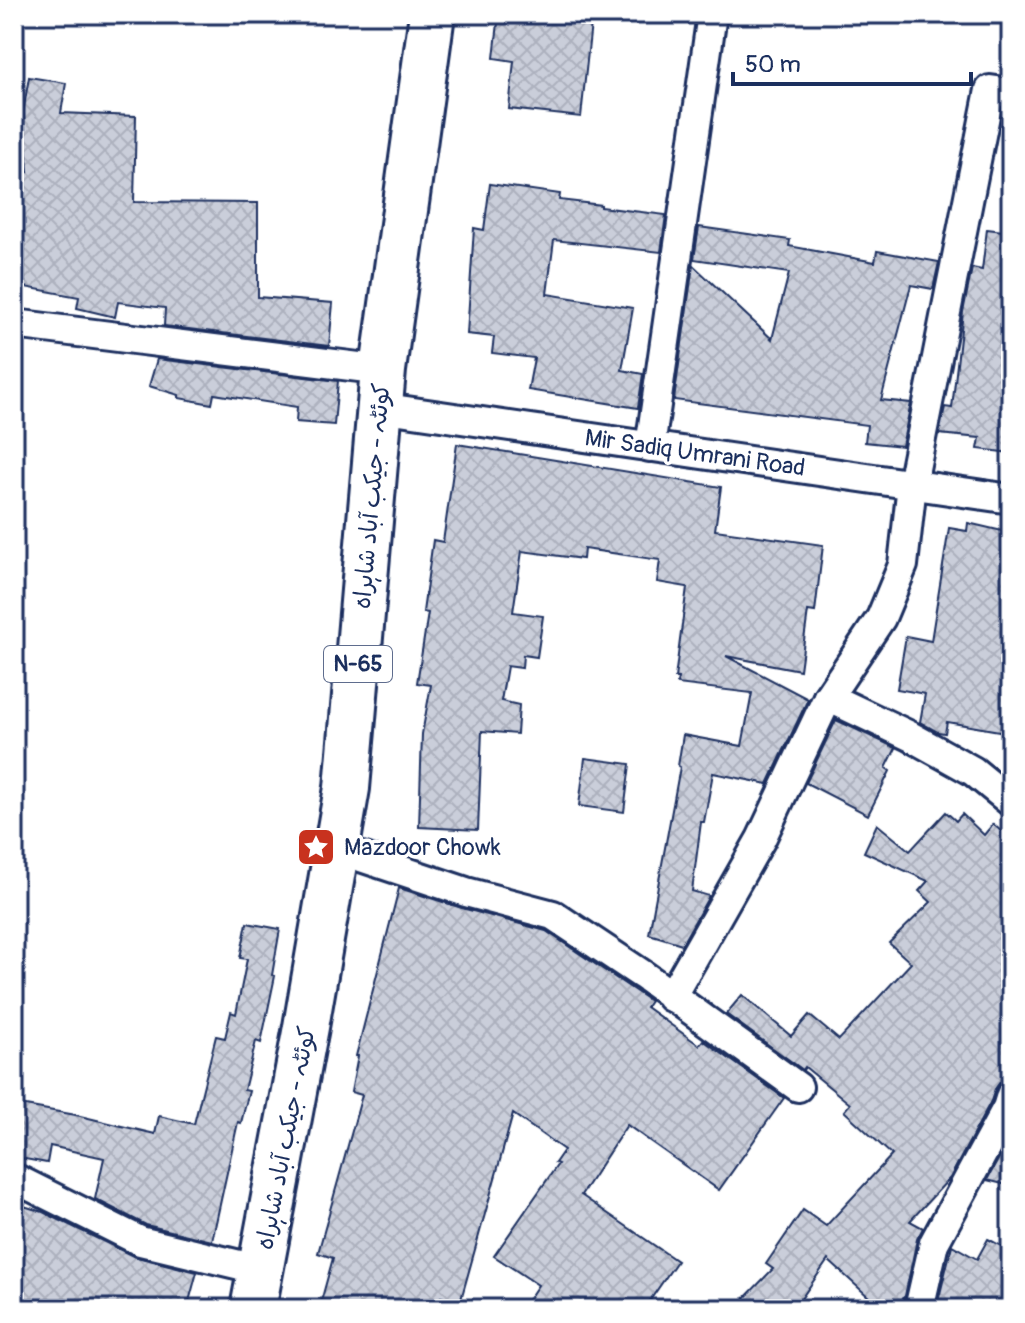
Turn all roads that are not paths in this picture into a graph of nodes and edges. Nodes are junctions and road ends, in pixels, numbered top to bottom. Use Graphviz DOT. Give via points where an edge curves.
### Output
graph roads {
  1 [pos="432,14"];
  2 [pos="712,14"];
  3 [pos="1011,93"];
  4 [pos="14,324"];
  5 [pos="381,388"];
  6 [pos="650,447"];
  7 [pos="912,484"];
  8 [pos="1011,499"];
  9 [pos="828,697"];
  10 [pos="1011,802"];
  11 [pos="337,849"];
  12 [pos="671,997"];
  13 [pos="798,1087"];
  14 [pos="1011,1095"];
  15 [pos="14,1178"];
  16 [pos="257,1290"];
  17 [pos="919,1309"];
  1 -- 5 [label="highway, کوئٹہ - جیکب آباد شاہراہ / N-65"];
  2 -- 6 [label="street"];
  3 -- 7 [label="street" via="990,90"];
  4 -- 5 [label="street, Mir Sadiq Umrani Road"];
  5 -- 6 [label="street, Mir Sadiq Umrani Road"];
  5 -- 11 [label="highway, کوئٹہ - جیکب آباد شاہراہ / N-65" via="347,788"];
  6 -- 7 [label="street, Mir Sadiq Umrani Road"];
  7 -- 8 [label="street, Mir Sadiq Umrani Road"];
  7 -- 9 [label="street" via="903,565 881,618"];
  9 -- 10 [label="street" via="973,771"];
  9 -- 12 [label="street" via="761,839"];
  11 -- 12 [label="street" via="553,915"];
  11 -- 16 [label="highway, کوئٹہ - جیکب آباد شاہراہ / N-65"];
  12 -- 13 [label="street"];
  14 -- 17 [label="street" via="934,1243"];
  15 -- 16 [label="street" via="140,1241"];
}
